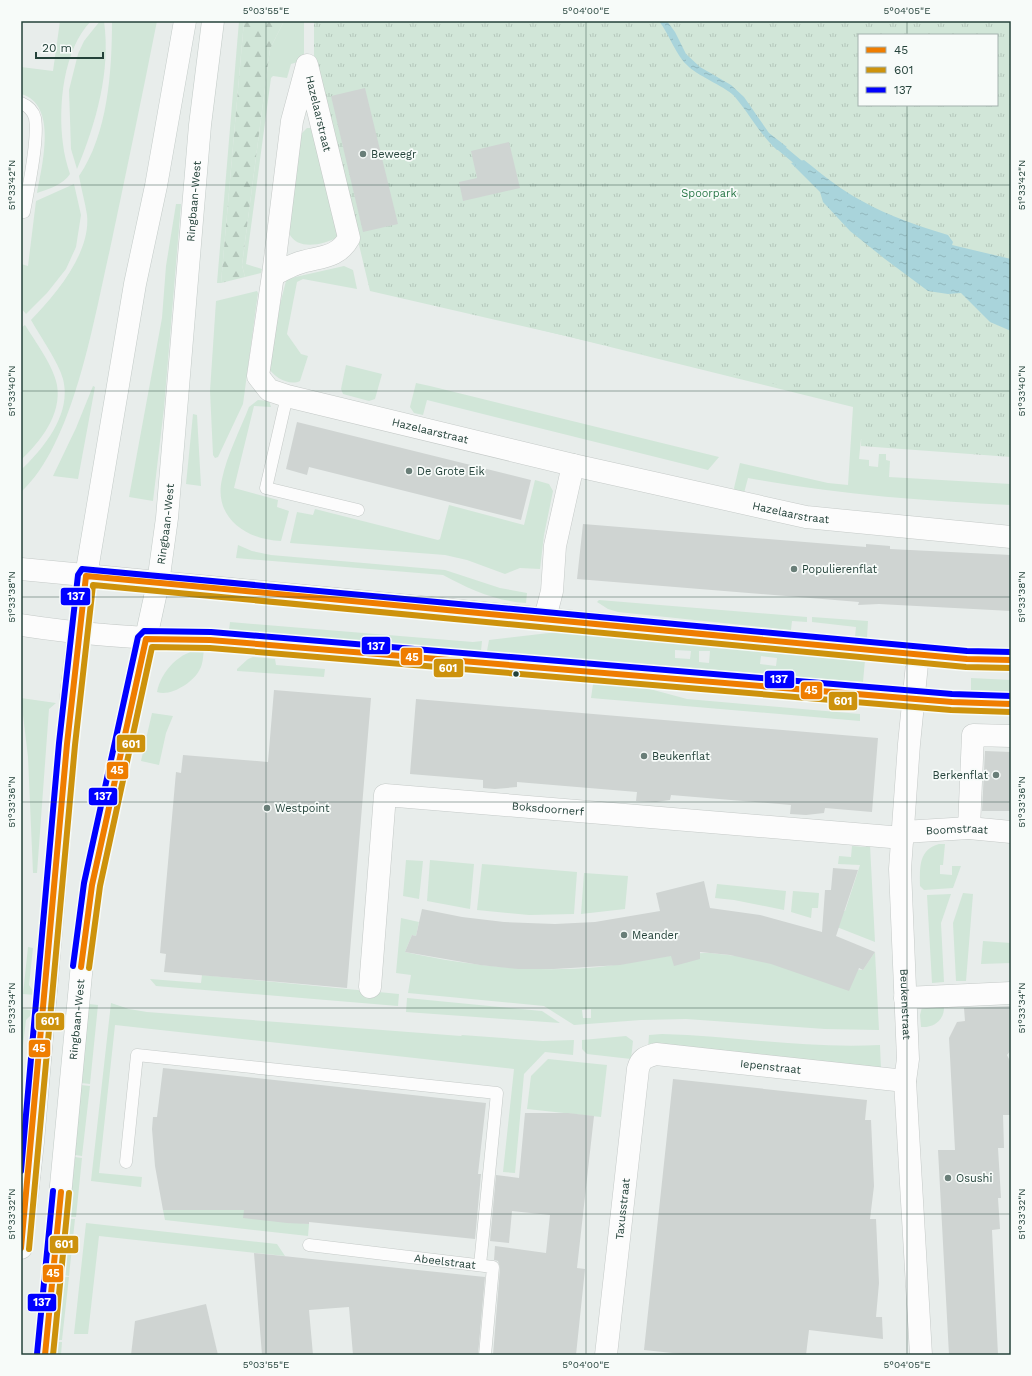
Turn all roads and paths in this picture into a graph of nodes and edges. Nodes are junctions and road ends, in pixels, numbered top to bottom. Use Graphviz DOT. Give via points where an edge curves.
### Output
graph roads {
  1 [pos="185,21"];
  2 [pos="213,21"];
  3 [pos="21,103"];
  4 [pos="24,212"];
  5 [pos="273,275"];
  6 [pos="287,396"];
  7 [pos="573,466"];
  8 [pos="358,510"];
  9 [pos="1011,537"];
  10 [pos="21,569"];
  11 [pos="86,576"];
  12 [pos="158,583"];
  13 [pos="545,618"];
  14 [pos="21,625"];
  15 [pos="78,634"];
  16 [pos="146,639"];
  17 [pos="918,654"];
  18 [pos="1011,660"];
  19 [pos="913,698"];
  20 [pos="1011,704"];
  21 [pos="1011,736"];
  22 [pos="969,828"];
  23 [pos="1011,832"];
  24 [pos="903,835"];
  25 [pos="370,987"];
  26 [pos="1011,993"];
  27 [pos="905,998"];
  28 [pos="639,1063"];
  29 [pos="905,1081"];
  30 [pos="126,1162"];
  31 [pos="309,1244"];
  32 [pos="21,1248"];
  33 [pos="480,1265"];
  34 [pos="45,1355"];
  35 [pos="485,1355"];
  36 [pos="606,1355"];
  37 [pos="921,1355"];
  1 -- 11 [label="street" via="156,186 135,284"];
  2 -- 12 [label="street, Ringbaan-West" via="200,125 166,518"];
  3 -- 4 [label="lane" via="29,106 35,123"];
  5 -- 5 [label="street, Hazelaarstraat" via="292,121 307,64 349,238 344,247 334,254 296,264"];
  5 -- 6 [label="street, Hazelaarstraat" via="258,376 269,390"];
  6 -- 7 [label="street, Hazelaarstraat"];
  6 -- 8 [label="lane" via="266,488"];
  7 -- 9 [label="street, Hazelaarstraat" via="806,517"];
  7 -- 13 [label="street" via="555,546 552,591"];
  10 -- 11 [label="street"];
  11 -- 12 [label="street"];
  11 -- 15 [label="street"];
  12 -- 13 [label="street"];
  12 -- 16 [label="street, Ringbaan-West"];
  13 -- 17 [label="street"];
  14 -- 15 [label="street"];
  15 -- 16 [label="street"];
  15 -- 32 [label="street" via="33,1142"];
  16 -- 19 [label="street" via="210,640"];
  16 -- 34 [label="street, Ringbaan-West" via="91,892 82,954"];
  17 -- 18 [label="street"];
  17 -- 19 [label="street, Beukenstraat"];
  19 -- 20 [label="street"];
  19 -- 24 [label="street, Beukenstraat"];
  21 -- 22 [label="street" via="973,735"];
  22 -- 23 [label="street, Boomstraat"];
  22 -- 24 [label="street, Boomstraat"];
  24 -- 25 [label="street, Boksdoornerf" via="385,795"];
  24 -- 27 [label="street, Beukenstraat" via="900,869"];
  26 -- 27 [label="street"];
  27 -- 29 [label="street, Beukenstraat" via="908,1059"];
  28 -- 29 [label="street, Iepenstraat" via="645,1057 656,1054"];
  28 -- 36 [label="street, Taxusstraat"];
  29 -- 37 [label="street, Beukenstraat"];
  30 -- 33 [label="lane" via="136,1055 497,1093"];
  31 -- 33 [label="lane, Abeelstraat"];
  33 -- 35 [label="lane, Abeelstraat" via="493,1267"];
}
